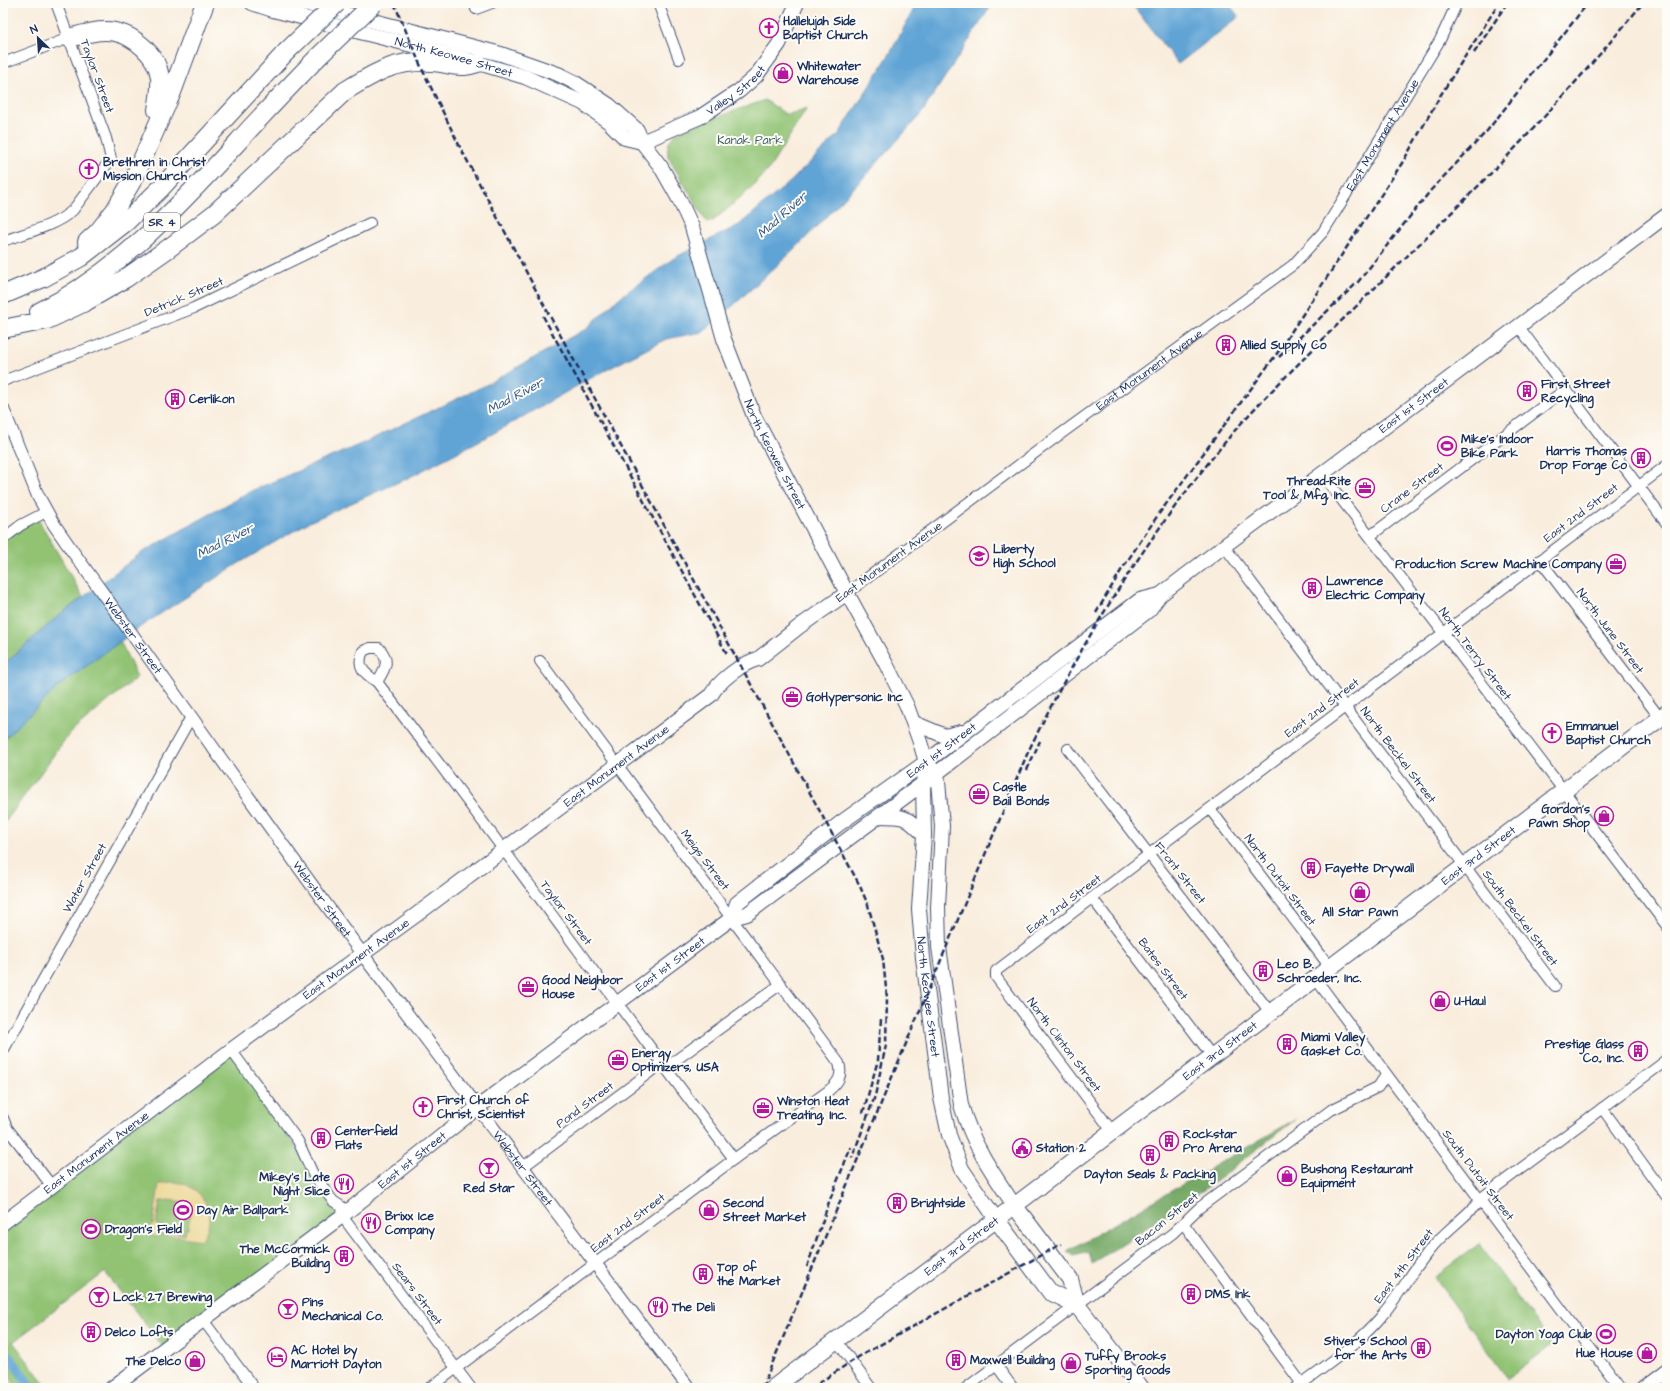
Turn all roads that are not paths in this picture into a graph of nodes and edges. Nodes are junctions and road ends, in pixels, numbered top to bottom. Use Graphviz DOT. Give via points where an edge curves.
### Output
graph roads {
  1 [pos="56,3"];
  2 [pos="252,3"];
  3 [pos="304,3"];
  4 [pos="337,3"];
  5 [pos="374,3"];
  6 [pos="492,3"];
  7 [pos="658,3"];
  8 [pos="797,3"];
  9 [pos="1457,3"];
  10 [pos="201,7"];
  11 [pos="476,9"];
  12 [pos="69,38"];
  13 [pos="679,59"];
  14 [pos="3,63"];
  15 [pos="478,63"];
  16 [pos="151,139"];
  17 [pos="642,142"];
  18 [pos="1667,215"];
  19 [pos="370,223"];
  20 [pos="3,241"];
  21 [pos="67,264"];
  22 [pos="3,295"];
  23 [pos="1519,327"];
  24 [pos="4,329"];
  25 [pos="3,381"];
  26 [pos="1566,389"];
  27 [pos="3,409"];
  28 [pos="1667,465"];
  29 [pos="1322,474"];
  30 [pos="1639,486"];
  31 [pos="46,512"];
  32 [pos="1667,524"];
  33 [pos="1370,536"];
  34 [pos="3,539"];
  35 [pos="1224,546"];
  36 [pos="1540,560"];
  37 [pos="847,593"];
  38 [pos="1160,595"];
  39 [pos="1443,634"];
  40 [pos="540,661"];
  41 [pos="377,682"];
  42 [pos="1346,707"];
  43 [pos="1664,715"];
  44 [pos="191,717"];
  45 [pos="914,723"];
  46 [pos="967,730"];
  47 [pos="1068,749"];
  48 [pos="926,762"];
  49 [pos="618,765"];
  50 [pos="936,773"];
  51 [pos="923,783"];
  52 [pos="1564,791"];
  53 [pos="1210,809"];
  54 [pos="879,816"];
  55 [pos="924,835"];
  56 [pos="504,850"];
  57 [pos="1150,855"];
  58 [pos="1464,866"];
  59 [pos="1092,898"];
  60 [pos="732,918"];
  61 [pos="1667,926"];
  62 [pos="362,953"];
  63 [pos="1330,967"];
  64 [pos="996,974"];
  65 [pos="1315,978"];
  66 [pos="781,984"];
  67 [pos="1555,986"];
  68 [pos="618,1003"];
  69 [pos="1270,1012"];
  70 [pos="231,1050"];
  71 [pos="3,1051"];
  72 [pos="1212,1056"];
  73 [pos="1667,1060"];
  74 [pos="663,1065"];
  75 [pos="1386,1075"];
  76 [pos="840,1078"];
  77 [pos="478,1107"];
  78 [pos="1602,1108"];
  79 [pos="3,1118"];
  80 [pos="1112,1131"];
  81 [pos="734,1159"];
  82 [pos="523,1167"];
  83 [pos="51,1185"];
  84 [pos="1667,1197"];
  85 [pos="1481,1200"];
  86 [pos="1014,1205"];
  87 [pos="345,1213"];
  88 [pos="996,1219"];
  89 [pos="3,1223"];
  90 [pos="1183,1223"];
  91 [pos="594,1265"];
  92 [pos="1078,1305"];
  93 [pos="203,1320"];
  94 [pos="836,1340"];
  95 [pos="996,1366"];
  96 [pos="456,1368"];
  97 [pos="1667,1370"];
  98 [pos="1299,1386"];
  99 [pos="1648,1387"];
  100 [pos="112,1388"];
  101 [pos="254,1388"];
  102 [pos="430,1388"];
  103 [pos="471,1388"];
  104 [pos="689,1388"];
  105 [pos="773,1388"];
  106 [pos="872,1388"];
  107 [pos="966,1388"];
  108 [pos="1013,1388"];
  109 [pos="1141,1388"];
  110 [pos="1620,1388"];
  1 -- 12 [label="street, Taylor Street"];
  2 -- 15 [label="main road, North Keowee Street"];
  3 -- 17 [label="main road, North Keowee Street" via="501,54 558,74 593,93 621,114 637,130"];
  4 -- 21 [label="highway, SR 4, bridge" via="286,52 126,222 97,246"];
  5 -- 24 [label="highway, SR 4, bridge" via="317,58 172,212 137,245 74,292"];
  6 -- 11 [label="street"];
  7 -- 13 [label="street"];
  8 -- 17 [label="main road, Valley Street" via="779,44 756,76 739,91 700,117"];
  9 -- 37 [label="street, East Monument Avenue" via="1440,40 1323,232 1293,265"];
  10 -- 16 [label="highway" via="172,92"];
  12 -- 14 [label="street"];
  12 -- 16 [label="highway" via="92,32 114,31 131,37 153,58 160,75 161,91"];
  12 -- 20 [label="street, Taylor Street" via="106,138 111,159 68,215"];
  15 -- 17 [label="main road, North Keowee Street" via="525,77 569,96 596,112 625,138"];
  15 -- 24 [label="highway" via="462,66 408,62 388,66 366,78 345,91 214,214 170,248 85,302 47,320"];
  16 -- 21 [label="highway" via="135,176 115,210"];
  17 -- 37 [label="main road, North Keowee Street" via="679,198 692,227 724,339 754,416"];
  18 -- 23 [label="main road, East 1st Street"];
  19 -- 25 [label="street, Detrick Street" via="194,308"];
  21 -- 22 [label="highway, SR 4" via="43,278"];
  23 -- 26 [label="street"];
  23 -- 29 [label="main road, East 1st Street"];
  26 -- 30 [label="street"];
  26 -- 33 [label="street, Crane Street"];
  27 -- 31 [label="street, Webster Street"];
  28 -- 30 [label="street, East 2nd Street"];
  29 -- 33 [label="street, North Terry Street"];
  29 -- 35 [label="main road, East 1st Street"];
  30 -- 32 [label="street"];
  30 -- 36 [label="street, East 2nd Street"];
  31 -- 34 [label="street"];
  31 -- 44 [label="street, Webster Street"];
  33 -- 39 [label="street, North Terry Street"];
  35 -- 38 [label="main road, East 1st Street"];
  35 -- 42 [label="street, North Beckel Street"];
  36 -- 39 [label="street, East 2nd Street"];
  36 -- 43 [label="street, North June Street"];
  37 -- 45 [label="main road, North Keowee Street" via="886,664"];
  37 -- 49 [label="main road, East Monument Avenue" via="758,659 749,662 716,686 711,695"];
  38 -- 46 [label="main road, East 1st Street" via="1140,600"];
  38 -- 50 [label="main road, East 1st Street" via="1149,610"];
  39 -- 42 [label="street, East 2nd Street"];
  39 -- 52 [label="street, North Terry Street"];
  40 -- 49 [label="street, Meigs Street"];
  41 -- 56 [label="street, Taylor Street"];
  42 -- 53 [label="street, East 2nd Street"];
  42 -- 58 [label="street, North Beckel Street"];
  43 -- 52 [label="main road, East 3rd Street"];
  44 -- 62 [label="street, Webster Street"];
  44 -- 71 [label="street, Water Street"];
  45 -- 46 [label="main road" via="945,736"];
  45 -- 48 [label="main road, North Keowee Street"];
  46 -- 48 [label="main road, East 1st Street"];
  47 -- 57 [label="street, Front Street"];
  48 -- 50 [label="main road, North Keowee Street"];
  48 -- 51 [label="main road, North Keowee Street"];
  48 -- 60 [label="main road, East 1st Street" via="839,824 737,903"];
  49 -- 56 [label="main road, East Monument Avenue"];
  49 -- 60 [label="street, Meigs Street"];
  50 -- 51 [label="main road, East 1st Street"];
  50 -- 86 [label="main road, North Keowee Street" via="942,826 939,947 961,1105 980,1154"];
  51 -- 54 [label="main road, East 1st Street"];
  51 -- 55 [label="main road, North Keowee Street"];
  52 -- 58 [label="main road, East 3rd Street"];
  52 -- 61 [label="street, North Terry Street"];
  53 -- 57 [label="street, East 2nd Street"];
  53 -- 63 [label="street, North Dutoit Street"];
  54 -- 55 [label="main road" via="902,816 913,822"];
  54 -- 60 [label="main road, East 1st Street" via="747,914"];
  55 -- 88 [label="main road, North Keowee Street" via="919,888 920,929 945,1118 962,1169"];
  56 -- 62 [label="main road, East Monument Avenue"];
  56 -- 68 [label="street, Taylor Street"];
  57 -- 59 [label="street, East 2nd Street"];
  57 -- 69 [label="street, Front Street"];
  58 -- 63 [label="main road, East 3rd Street"];
  58 -- 67 [label="street, South Beckel Street"];
  59 -- 64 [label="street, East 2nd Street" via="996,971"];
  59 -- 72 [label="street, Bates Street"];
  60 -- 66 [label="street, Meigs Street"];
  60 -- 68 [label="main road, East 1st Street"];
  62 -- 70 [label="main road, East Monument Avenue"];
  62 -- 77 [label="street, Webster Street"];
  63 -- 65 [label="main road, East 3rd Street"];
  64 -- 80 [label="street, North Clinton Street"];
  65 -- 69 [label="main road, East 3rd Street"];
  65 -- 75 [label="street, South Dutoit Street"];
  66 -- 74 [label="street, Pond Street"];
  66 -- 76 [label="street, Meigs Street" via="839,1063"];
  68 -- 74 [label="street, Taylor Street"];
  68 -- 77 [label="main road, East 1st Street"];
  69 -- 72 [label="main road, East 3rd Street"];
  70 -- 83 [label="main road, East Monument Avenue"];
  70 -- 87 [label="street, Sears Street" via="298,1141 313,1174"];
  72 -- 80 [label="main road, East 3rd Street"];
  73 -- 78 [label="street, East 4th Street"];
  74 -- 81 [label="street, Taylor Street"];
  74 -- 82 [label="street, Pond Street"];
  75 -- 85 [label="street, South Dutoit Street"];
  75 -- 90 [label="street, Bacon Street" via="1378,1087 1331,1110 1199,1208"];
  76 -- 81 [label="street, East 2nd Street" via="828,1091"];
  77 -- 82 [label="street, Webster Street"];
  77 -- 87 [label="main road, East 1st Street"];
  78 -- 84 [label="street"];
  78 -- 85 [label="street, East 4th Street"];
  79 -- 83 [label="street"];
  80 -- 86 [label="main road, East 3rd Street"];
  81 -- 91 [label="street, East 2nd Street"];
  82 -- 91 [label="street, Webster Street"];
  83 -- 89 [label="main road, East Monument Avenue"];
  85 -- 98 [label="street, East 4th Street" via="1432,1247 1391,1304 1363,1336"];
  85 -- 110 [label="street, South Dutoit Street"];
  86 -- 88 [label="main road, East 3rd Street"];
  86 -- 92 [label="main road" via="1070,1279"];
  87 -- 93 [label="main road, East 1st Street"];
  87 -- 96 [label="street, Sears Street"];
  88 -- 92 [label="main road" via="1050,1292"];
  88 -- 94 [label="main road, East 3rd Street"];
  90 -- 92 [label="street, Bacon Street"];
  90 -- 98 [label="street"];
  91 -- 96 [label="street, East 2nd Street"];
  91 -- 104 [label="street, Webster Street"];
  92 -- 95 [label="street, Bacon Street"];
  92 -- 109 [label="main road"];
  93 -- 100 [label="main road, East 1st Street"];
  93 -- 101 [label="street"];
  94 -- 105 [label="main road, East 3rd Street"];
  94 -- 106 [label="street"];
  95 -- 107 [label="street, Bacon Street"];
  95 -- 108 [label="street"];
  96 -- 102 [label="street, East 2nd Street"];
  96 -- 103 [label="street, Sears Street"];
  97 -- 99 [label="main road"];
}
